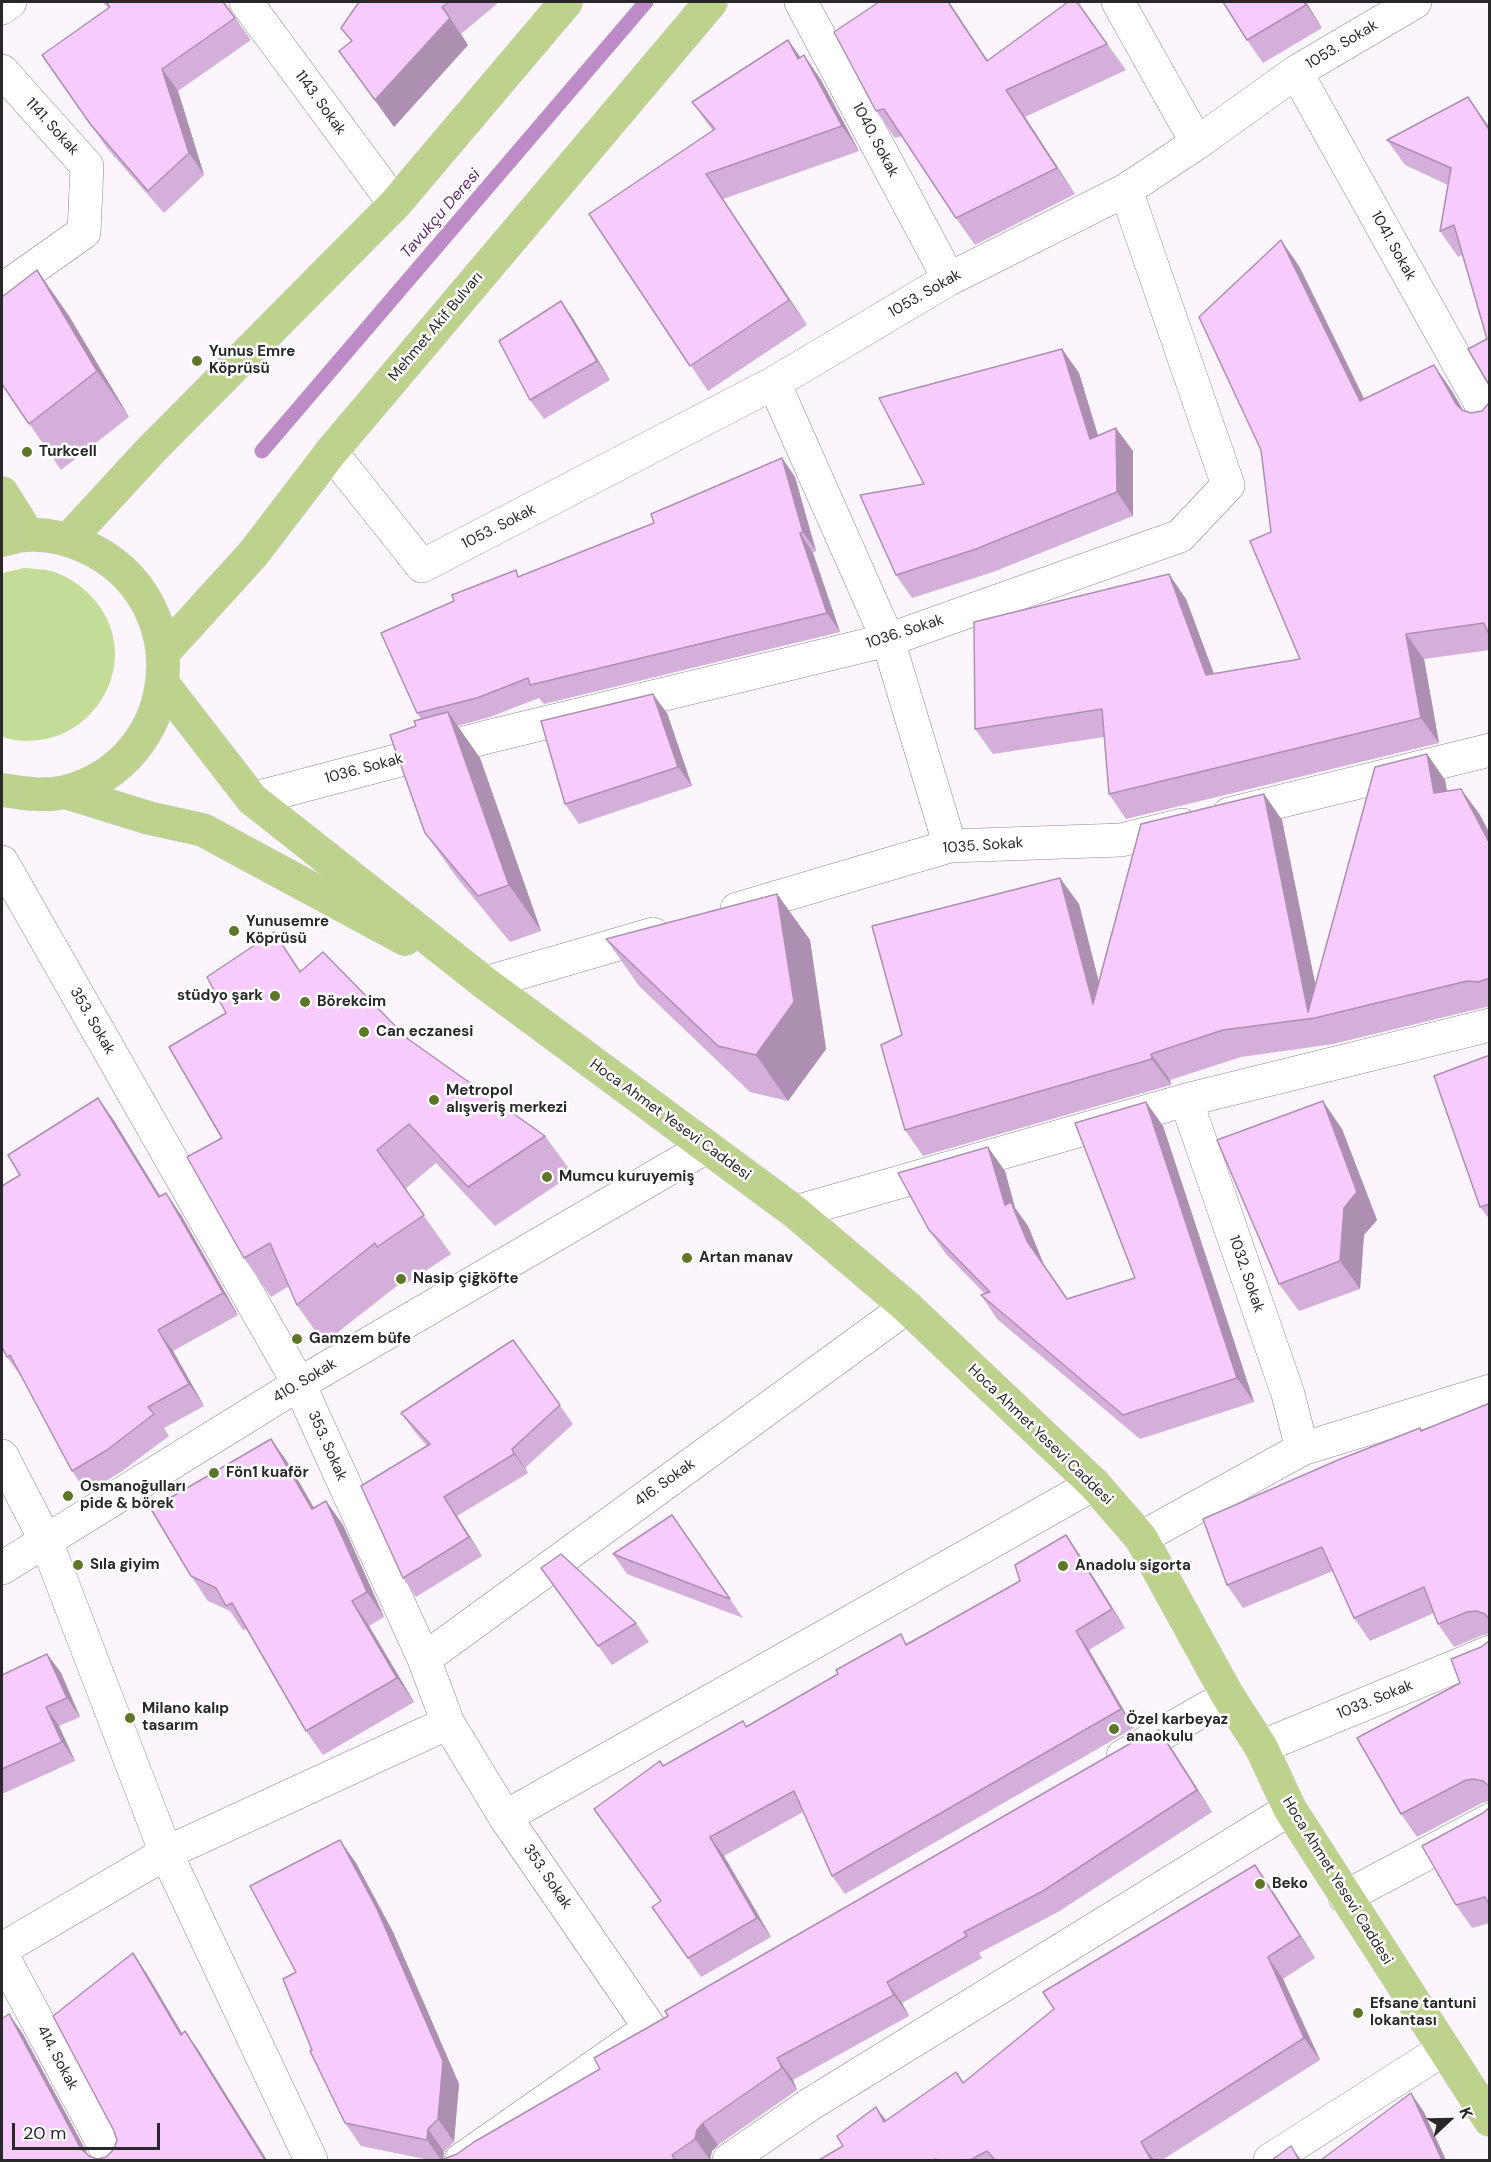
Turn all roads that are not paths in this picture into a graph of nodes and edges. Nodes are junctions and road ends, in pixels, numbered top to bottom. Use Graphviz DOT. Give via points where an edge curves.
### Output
graph roads {
  1 [pos="10,2"];
  2 [pos="246,2"];
  3 [pos="566,2"];
  4 [pos="711,2"];
  5 [pos="801,2"];
  6 [pos="1118,2"];
  7 [pos="1415,2"];
  8 [pos="2,8"];
  9 [pos="2,71"];
  10 [pos="1296,72"];
  11 [pos="1197,143"];
  12 [pos="1126,190"];
  13 [pos="395,204"];
  14 [pos="949,279"];
  15 [pos="2,290"];
  16 [pos="774,383"];
  17 [pos="1490,420"];
  18 [pos="331,452"];
  19 [pos="2,493"];
  20 [pos="15,537"];
  21 [pos="69,539"];
  22 [pos="888,640"];
  23 [pos="163,668"];
  24 [pos="1490,750"];
  25 [pos="2,790"];
  26 [pos="50,794"];
  27 [pos="252,799"];
  28 [pos="2,807"];
  29 [pos="950,846"];
  30 [pos="2,862"];
  31 [pos="712,916"];
  32 [pos="678,926"];
  33 [pos="486,983"];
  34 [pos="1490,1026"];
  35 [pos="1186,1100"];
  36 [pos="706,1147"];
  37 [pos="795,1212"];
  38 [pos="907,1307"];
  39 [pos="299,1384"];
  40 [pos="1490,1391"];
  41 [pos="1302,1449"];
  42 [pos="2,1456"];
  43 [pos="1094,1484"];
  44 [pos="1141,1538"];
  45 [pos="46,1541"];
  46 [pos="2,1568"];
  47 [pos="1490,1652"];
  48 [pos="424,1659"];
  49 [pos="1228,1696"];
  50 [pos="448,1723"];
  51 [pos="1261,1747"];
  52 [pos="1094,1773"];
  53 [pos="1290,1809"];
  54 [pos="506,1817"];
  55 [pos="1490,1820"];
  56 [pos="166,1853"];
  57 [pos="1345,1897"];
  58 [pos="2,1949"];
  59 [pos="2,1955"];
  60 [pos="1444,2049"];
  61 [pos="1486,2105"];
  62 [pos="112,2160"];
  63 [pos="311,2160"];
  64 [pos="461,2160"];
  65 [pos="729,2160"];
  66 [pos="1270,2160"];
  1 -- 8 [label="street"];
  2 -- 13 [label="street, 1143. Sokak"];
  3 -- 13 [label="main road"];
  4 -- 18 [label="main road, Mehmet Akif Bulvarı"];
  5 -- 14 [label="street, 1040. Sokak"];
  6 -- 11 [label="street"];
  7 -- 10 [label="street, 1053. Sokak"];
  9 -- 15 [label="street, 1141. Sokak" via="87,166 84,232"];
  10 -- 11 [label="street, 1053. Sokak"];
  10 -- 17 [label="street, 1041. Sokak"];
  11 -- 12 [label="street, 1053. Sokak"];
  12 -- 14 [label="street, 1053. Sokak"];
  12 -- 22 [label="street, 1036. Sokak" via="1228,484 1180,536"];
  13 -- 21 [label="main road" via="151,450"];
  14 -- 16 [label="street, 1053. Sokak"];
  16 -- 18 [label="street, 1053. Sokak" via="422,566"];
  16 -- 22 [label="street"];
  18 -- 23 [label="main road, Mehmet Akif Bulvarı"];
  19 -- 20 [label="main road"];
  20 -- 21 [label="main road"];
  21 -- 23 [label="main road" via="105,556 134,582 154,615"];
  22 -- 27 [label="street, 1036. Sokak" via="487,737"];
  22 -- 29 [label="street"];
  23 -- 26 [label="main road" via="152,721 131,753 100,777"];
  23 -- 27 [label="main road"];
  24 -- 29 [label="street, 1035. Sokak" via="1121,840"];
  25 -- 26 [label="main road"];
  26 -- 28 [label="main road"];
  26 -- 33 [label="main road" via="203,830"];
  27 -- 33 [label="main road"];
  29 -- 31 [label="street, 1035. Sokak"];
  30 -- 39 [label="street, 353. Sokak"];
  32 -- 33 [label="street"];
  33 -- 36 [label="main road, Hoca Ahmet Yesevi Caddesi"];
  34 -- 35 [label="street"];
  35 -- 37 [label="street"];
  35 -- 41 [label="street, 1032. Sokak" via="1288,1394"];
  36 -- 37 [label="main road, Hoca Ahmet Yesevi Caddesi"];
  36 -- 39 [label="street, 410. Sokak"];
  37 -- 38 [label="main road, Hoca Ahmet Yesevi Caddesi"];
  38 -- 43 [label="main road, Hoca Ahmet Yesevi Caddesi"];
  38 -- 48 [label="street, 416. Sokak"];
  39 -- 45 [label="street, 410. Sokak"];
  39 -- 48 [label="street, 353. Sokak"];
  40 -- 41 [label="street"];
  41 -- 44 [label="street"];
  42 -- 45 [label="street"];
  43 -- 44 [label="main road, Hoca Ahmet Yesevi Caddesi"];
  43 -- 54 [label="street"];
  44 -- 49 [label="main road, Hoca Ahmet Yesevi Caddesi"];
  45 -- 46 [label="street, 410. Sokak"];
  45 -- 56 [label="street"];
  47 -- 51 [label="street, 1033. Sokak"];
  48 -- 50 [label="street, 353. Sokak"];
  49 -- 51 [label="main road, Hoca Ahmet Yesevi Caddesi"];
  49 -- 52 [label="street"];
  50 -- 54 [label="street, 353. Sokak"];
  50 -- 56 [label="street"];
  51 -- 53 [label="main road, Hoca Ahmet Yesevi Caddesi"];
  53 -- 57 [label="main road, Hoca Ahmet Yesevi Caddesi"];
  53 -- 65 [label="street" via="809,2105"];
  54 -- 64 [label="street, 353. Sokak" via="660,2022"];
  55 -- 57 [label="street"];
  56 -- 58 [label="street"];
  56 -- 63 [label="street"];
  57 -- 60 [label="main road, Hoca Ahmet Yesevi Caddesi"];
  59 -- 62 [label="street, 414. Sokak"];
  60 -- 61 [label="main road, Hoca Ahmet Yesevi Caddesi"];
  60 -- 66 [label="street"];
}
